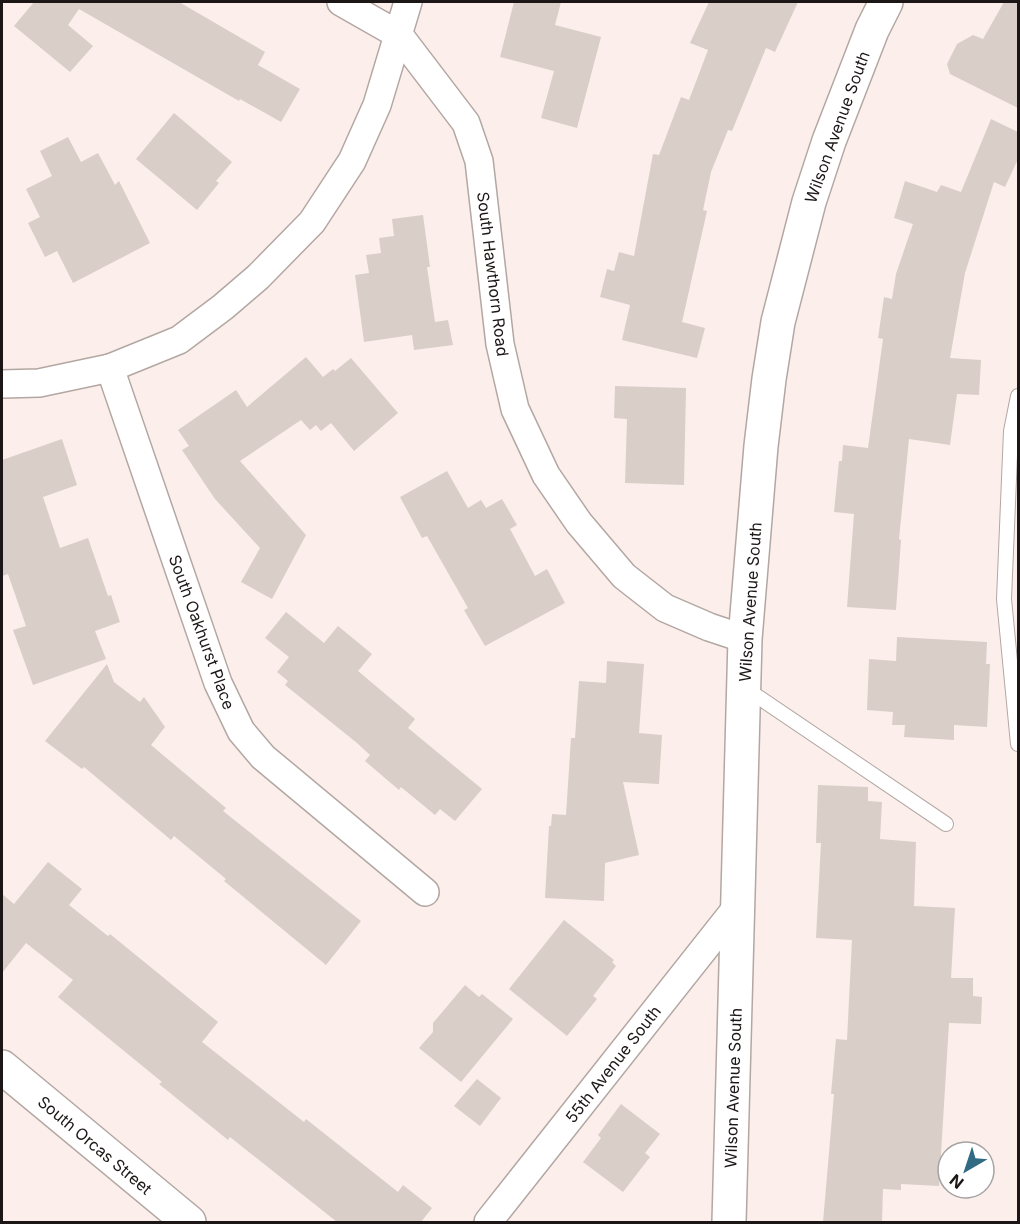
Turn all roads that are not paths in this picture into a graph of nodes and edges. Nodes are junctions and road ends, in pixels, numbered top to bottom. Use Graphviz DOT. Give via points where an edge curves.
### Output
graph roads {
  1 [pos="341,2"];
  2 [pos="408,2"];
  3 [pos="886,2"];
  4 [pos="399,35"];
  5 [pos="110,368"];
  6 [pos="2,384"];
  7 [pos="1018,396"];
  8 [pos="745,639"];
  9 [pos="744,687"];
  10 [pos="1018,744"];
  11 [pos="946,824"];
  12 [pos="425,892"];
  13 [pos="738,906"];
  14 [pos="2,1067"];
  15 [pos="189,1222"];
  16 [pos="488,1222"];
  17 [pos="729,1222"];
  1 -- 4 [label="street, South Hawthorn Road"];
  2 -- 4 [label="street"];
  3 -- 8 [label="main road, Wilson Avenue South" via="825,151 778,322 761,446"];
  4 -- 5 [label="street" via="377,105 352,161 312,222 258,277 179,340"];
  4 -- 8 [label="street, South Hawthorn Road" via="466,123 479,161 500,344 515,409 546,475 579,523 624,576 665,608"];
  5 -- 6 [label="street" via="39,383"];
  5 -- 12 [label="street, South Oakhurst Place" via="218,683 241,731 263,757"];
  7 -- 10 [label="lane" via="1011,431 1004,599"];
  8 -- 9 [label="main road, Wilson Avenue South"];
  9 -- 11 [label="lane"];
  9 -- 13 [label="main road, Wilson Avenue South"];
  13 -- 16 [label="street, 55th Avenue South"];
  13 -- 17 [label="main road, Wilson Avenue South"];
  14 -- 15 [label="main road, South Orcas Street"];
}
